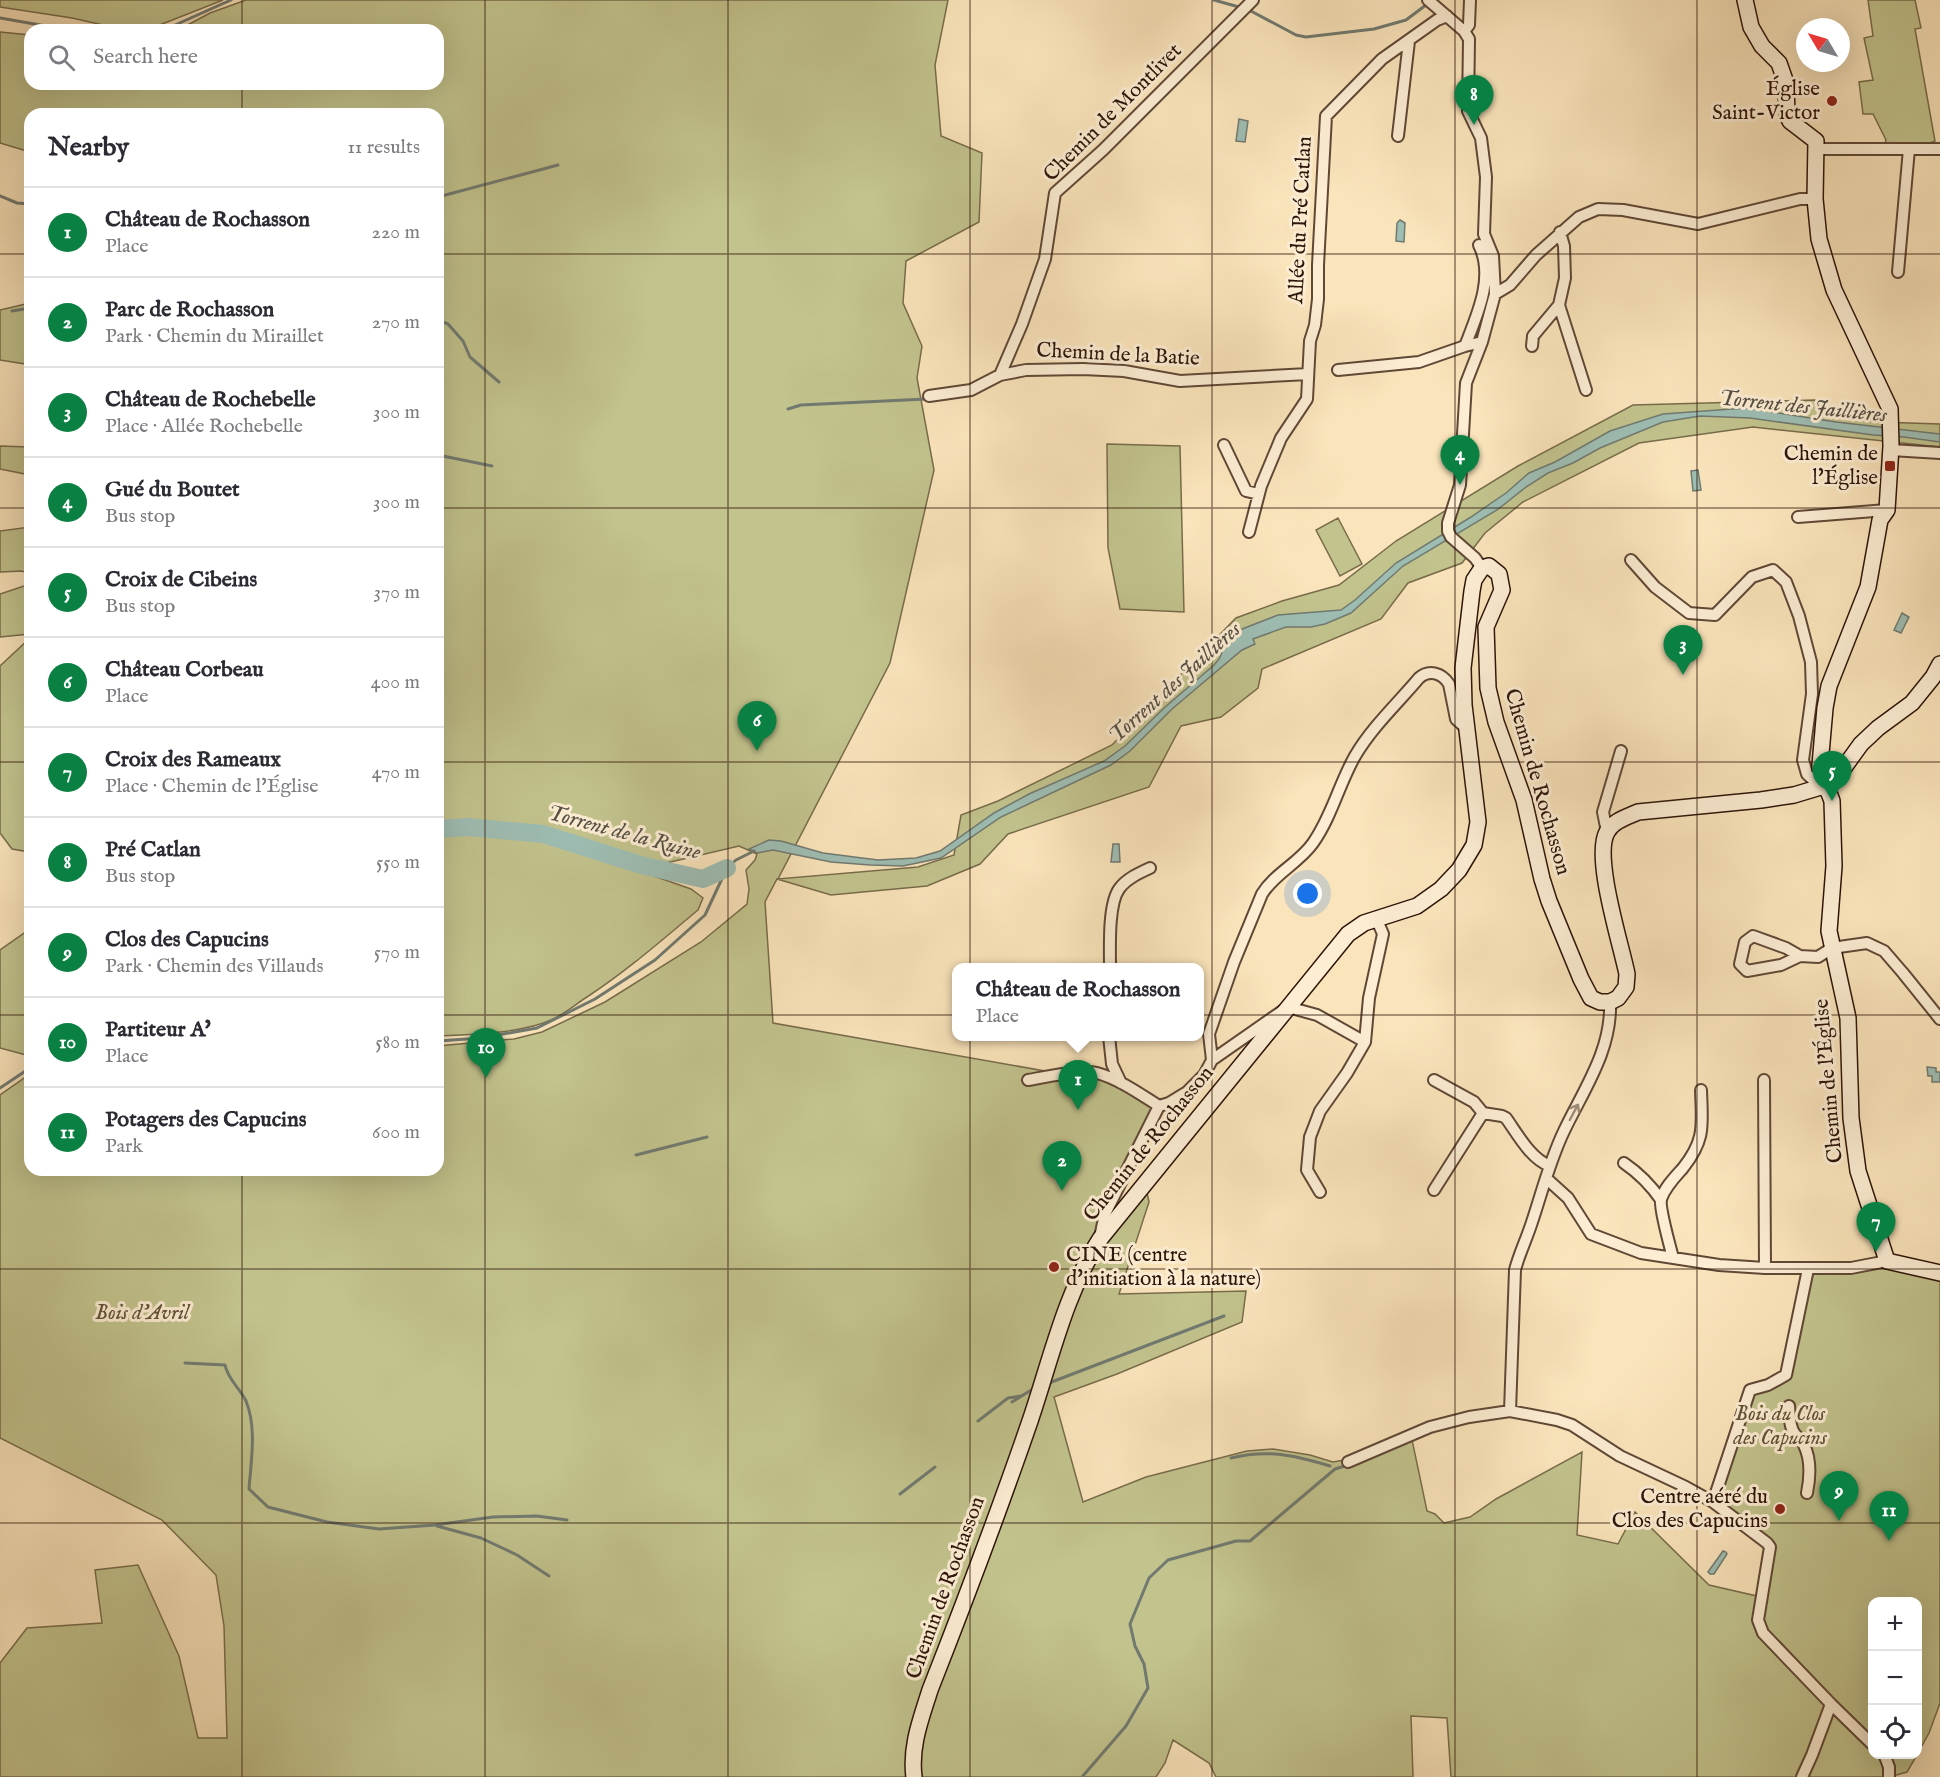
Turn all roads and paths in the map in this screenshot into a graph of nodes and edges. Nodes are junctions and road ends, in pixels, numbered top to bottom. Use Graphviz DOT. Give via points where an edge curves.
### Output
graph roads {
  1 [pos="1253,0"];
  2 [pos="1428,0"];
  3 [pos="1470,0"];
  4 [pos="1745,0"];
  5 [pos="1447,16"];
  6 [pos="1464,31"];
  7 [pos="1409,40"];
  8 [pos="1398,136"];
  9 [pos="1817,149"];
  10 [pos="1909,149"];
  11 [pos="1940,149"];
  12 [pos="1815,199"];
  13 [pos="1560,232"];
  14 [pos="1479,245"];
  15 [pos="1898,272"];
  16 [pos="1495,294"];
  17 [pos="1559,305"];
  18 [pos="1482,342"];
  19 [pos="1466,346"];
  20 [pos="1532,346"];
  21 [pos="1338,370"];
  22 [pos="1308,374"];
  23 [pos="1000,375"];
  24 [pos="1586,390"];
  25 [pos="929,396"];
  26 [pos="1224,445"];
  27 [pos="1891,446"];
  28 [pos="1940,453"];
  29 [pos="1259,494"];
  30 [pos="1887,510"];
  31 [pos="1798,517"];
  32 [pos="1249,532"];
  33 [pos="1631,560"];
  34 [pos="1482,568"];
  35 [pos="1940,664"];
  36 [pos="1467,729"];
  37 [pos="1621,751"];
  38 [pos="1823,786"];
  39 [pos="1607,832"];
  40 [pos="1150,868"];
  41 [pos="1376,918"];
  42 [pos="1832,948"];
  43 [pos="1800,956"];
  44 [pos="1110,963"];
  45 [pos="1610,1002"];
  46 [pos="1288,1007"];
  47 [pos="1940,1020"];
  48 [pos="1110,1041"];
  49 [pos="1365,1042"];
  50 [pos="1212,1060"];
  51 [pos="1028,1080"];
  52 [pos="1434,1080"];
  53 [pos="1764,1080"];
  54 [pos="1120,1083"];
  55 [pos="1701,1090"];
  56 [pos="1159,1106"];
  57 [pos="1483,1113"];
  58 [pos="1624,1163"];
  59 [pos="1550,1166"];
  60 [pos="1546,1179"];
  61 [pos="1434,1190"];
  62 [pos="1320,1192"];
  63 [pos="1660,1200"];
  64 [pos="1100,1239"];
  65 [pos="1673,1258"];
  66 [pos="1887,1261"];
  67 [pos="1764,1268"];
  68 [pos="1808,1269"];
  69 [pos="1940,1273"];
  70 [pos="1789,1406"];
  71 [pos="1510,1411"];
  72 [pos="1348,1462"];
  73 [pos="1807,1493"];
  74 [pos="1713,1502"];
  75 [pos="1831,1704"];
  76 [pos="1868,1740"];
  77 [pos="1886,1759"];
  78 [pos="914,1777"];
  79 [pos="1802,1777"];
  80 [pos="1889,1777"];
  1 -- 23 [label="street, Chemin de Montlivet" via="1055,193 1045,259"];
  2 -- 5 [label="street"];
  3 -- 6 [label="street" via="1469,25"];
  4 -- 9 [label="street" via="1751,27 1779,63 1786,83 1790,121 1816,141"];
  5 -- 6 [label="street"];
  5 -- 7 [label="street, Allée du Pré Catlan"];
  6 -- 16 [label="street" via="1468,39 1468,111 1481,138 1486,177 1484,234 1492,256"];
  7 -- 8 [label="street"];
  7 -- 22 [label="street, Allée du Pré Catlan" via="1382,59 1326,116 1318,299"];
  9 -- 10 [label="street"];
  9 -- 12 [label="street, Chemin de l'Église"];
  10 -- 11 [label="street"];
  10 -- 15 [label="street"];
  12 -- 13 [label="street" via="1800,199 1698,224 1598,209"];
  12 -- 27 [label="street, Chemin de l'Église" via="1819,239 1834,290 1890,409"];
  13 -- 16 [label="street" via="1510,285"];
  13 -- 17 [label="street" via="1565,278"];
  14 -- 19 [label="street" via="1485,256 1482,300"];
  16 -- 18 [label="street"];
  17 -- 20 [label="street" via="1533,336"];
  17 -- 24 [label="street"];
  18 -- 19 [label="street"];
  18 -- 34 [label="street" via="1466,383 1460,484 1448,531"];
  19 -- 21 [label="street" via="1419,362"];
  22 -- 23 [label="street, Chemin de la Batie" via="1180,381 1124,371 1083,369 1026,370"];
  22 -- 29 [label="street, Allée du Pré Catlan" via="1307,399 1281,438"];
  23 -- 25 [label="street, Chemin de la Batie" via="971,390"];
  26 -- 29 [label="street" via="1245,491"];
  27 -- 28 [label="street"];
  27 -- 30 [label="street, Chemin de l'Église"];
  29 -- 32 [label="street, Allée du Pré Catlan"];
  30 -- 31 [label="street"];
  30 -- 38 [label="street, Chemin de l'Église" via="1880,520 1868,587 1829,686 1820,765"];
  33 -- 38 [label="street" via="1654,586 1689,613 1715,615 1752,577 1773,570 1786,582 1811,662 1812,694 1803,760 1807,774"];
  34 -- 36 [label="street, Chemin de Rochasson" via="1474,580 1463,668"];
  34 -- 45 [label="street, Chemin de Rochasson" via="1495,569 1502,581 1486,627 1488,688 1524,800 1542,879 1581,979 1592,998"];
  35 -- 38 [label="street" via="1912,703 1860,744 1835,780"];
  36 -- 41 [label="street, Chemin de Rochasson" via="1478,822 1474,844 1459,870 1441,889 1417,906"];
  36 -- 50 [label="street" via="1456,719 1449,684 1434,673 1423,674 1377,726 1355,756 1312,845 1262,894 1209,1034"];
  37 -- 39 [label="street" via="1603,812"];
  38 -- 39 [label="street" via="1761,800 1638,812 1621,819"];
  38 -- 42 [label="street, Chemin de l'Église" via="1829,793 1833,814 1829,931"];
  39 -- 45 [label="street, Chemin de Rochasson" via="1605,873 1627,974 1626,987"];
  40 -- 44 [label="street" via="1118,891 1113,907"];
  41 -- 46 [label="street, Chemin de Rochasson" via="1348,934"];
  41 -- 49 [label="street" via="1383,934 1369,998"];
  42 -- 43 [label="street" via="1818,957"];
  42 -- 47 [label="street" via="1867,943 1884,951"];
  42 -- 66 [label="street, Chemin de l'Église" via="1848,1018 1857,1171"];
  43 -- 43 [label="street" via="1753,936 1745,942 1740,964 1748,971 1781,965"];
  59 -- 45 [label="street, one-way" via="1599,1061 1609,1026"];
  46 -- 49 [label="street" via="1317,1015"];
  46 -- 50 [label="street"];
  46 -- 64 [label="street, Chemin de Rochasson"];
  48 -- 54 [label="street" via="1112,1064"];
  49 -- 62 [label="street" via="1320,1111 1310,1137 1307,1170"];
  50 -- 56 [label="street" via="1196,1084"];
  51 -- 54 [label="street" via="1087,1072"];
  52 -- 57 [label="street" via="1474,1102"];
  53 -- 67 [label="street"];
  54 -- 56 [label="street"];
  55 -- 63 [label="street" via="1700,1142"];
  56 -- 64 [label="street" via="1105,1214"];
  57 -- 59 [label="street" via="1506,1119 1539,1160"];
  57 -- 61 [label="street"];
  58 -- 63 [label="street" via="1645,1179"];
  59 -- 60 [label="street"];
  60 -- 65 [label="street" via="1568,1198 1591,1234 1641,1253"];
  60 -- 71 [label="street" via="1515,1270"];
  63 -- 65 [label="street"];
  64 -- 78 [label="street, Chemin de Rochasson" via="1074,1288 930,1690 916,1733"];
  65 -- 67 [label="street"];
  66 -- 68 [label="street" via="1851,1268"];
  66 -- 69 [label="street"];
  67 -- 68 [label="street"];
  68 -- 74 [label="street" via="1786,1375 1750,1390"];
  70 -- 73 [label="street" via="1790,1424 1807,1452"];
  71 -- 72 [label="street" via="1430,1427"];
  71 -- 74 [label="street" via="1572,1425 1620,1456"];
  74 -- 75 [label="street" via="1770,1547 1758,1620 1763,1633"];
  75 -- 76 [label="street"];
  75 -- 79 [label="street"];
  77 -- 80 [label="street"];
}
